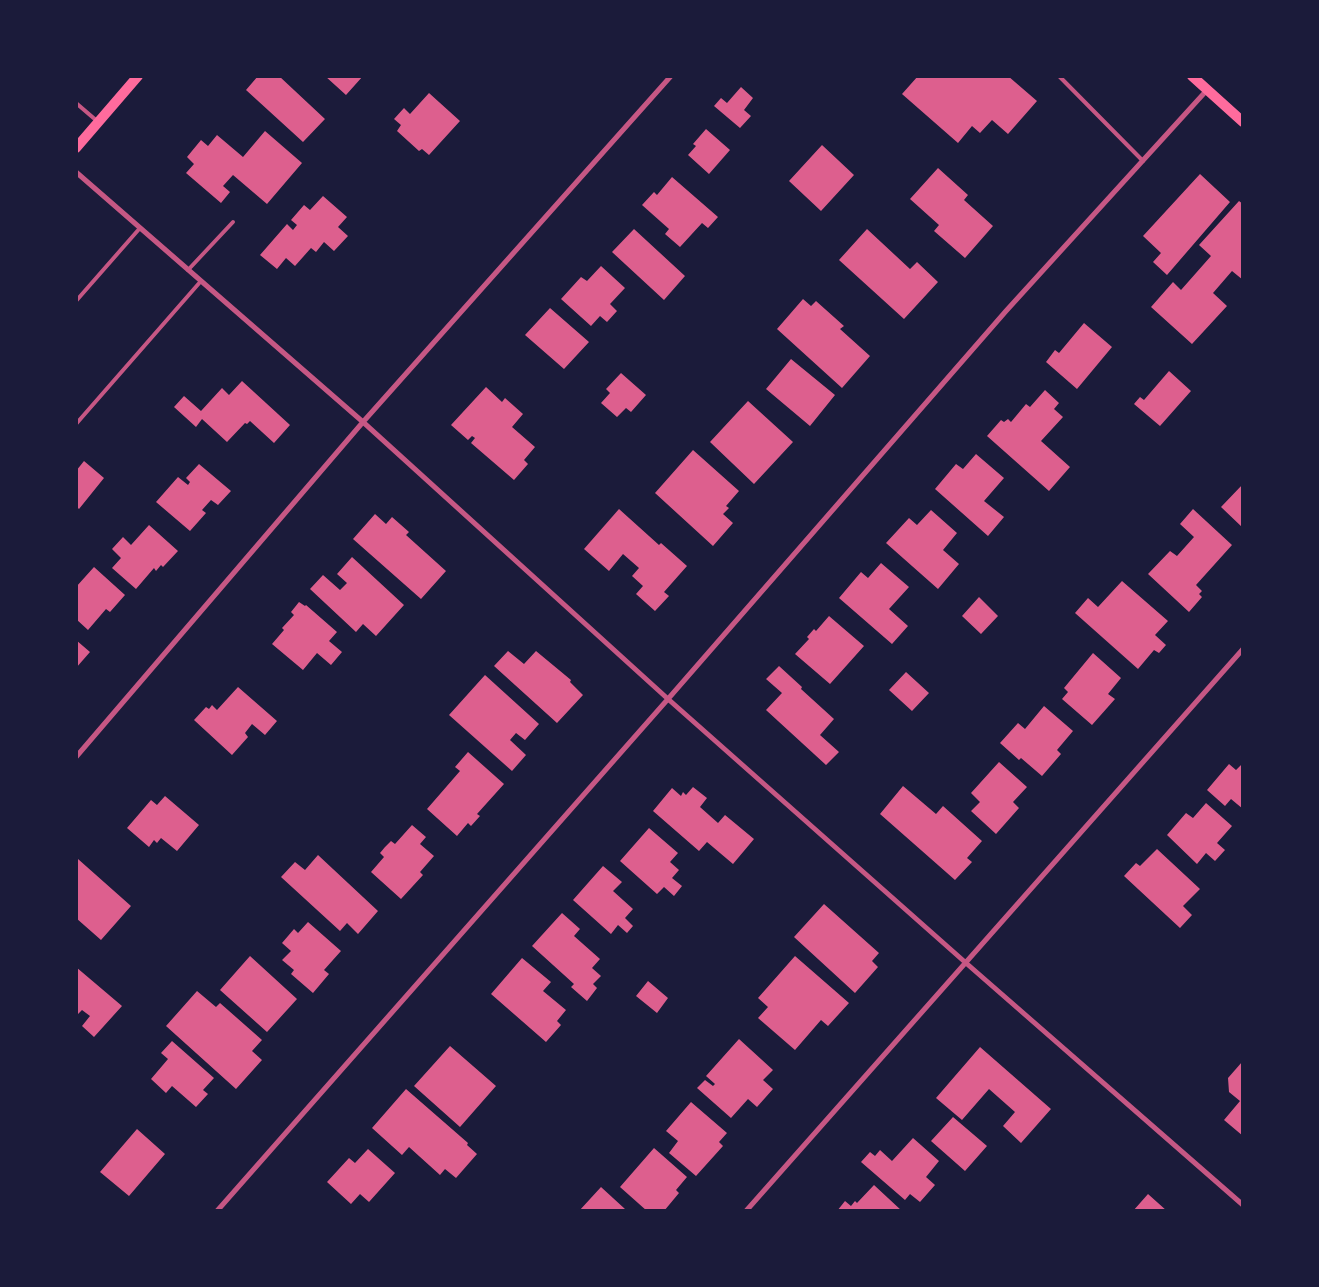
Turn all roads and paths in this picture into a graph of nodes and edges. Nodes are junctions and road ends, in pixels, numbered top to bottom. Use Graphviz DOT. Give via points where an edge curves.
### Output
graph roads {
  1 [pos="138,76"];
  2 [pos="671,76"];
  3 [pos="1059,76"];
  4 [pos="1192,76"];
  5 [pos="1207,90"];
  6 [pos="76,103"];
  7 [pos="98,122"];
  8 [pos="1243,122"];
  9 [pos="76,148"];
  10 [pos="1143,160"];
  11 [pos="76,172"];
  12 [pos="233,222"];
  13 [pos="140,228"];
  14 [pos="188,270"];
  15 [pos="201,281"];
  16 [pos="76,301"];
  17 [pos="364,422"];
  18 [pos="76,424"];
  19 [pos="1243,649"];
  20 [pos="668,699"];
  21 [pos="76,757"];
  22 [pos="966,963"];
  23 [pos="1243,1204"];
  24 [pos="217,1211"];
  25 [pos="746,1211"];
  1 -- 7 [label="main road"];
  2 -- 17 [label="street"];
  3 -- 10 [label="lane"];
  4 -- 5 [label="main road"];
  5 -- 8 [label="main road"];
  5 -- 10 [label="street"];
  6 -- 7 [label="lane"];
  7 -- 9 [label="main road"];
  10 -- 20 [label="street" via="1006,311"];
  11 -- 13 [label="street"];
  12 -- 14 [label="lane"];
  13 -- 14 [label="street"];
  13 -- 16 [label="lane"];
  14 -- 15 [label="street"];
  15 -- 17 [label="street"];
  15 -- 18 [label="lane"];
  17 -- 20 [label="street"];
  17 -- 21 [label="street"];
  19 -- 22 [label="street"];
  20 -- 22 [label="street"];
  20 -- 24 [label="street"];
  22 -- 23 [label="street"];
  22 -- 25 [label="street"];
}
